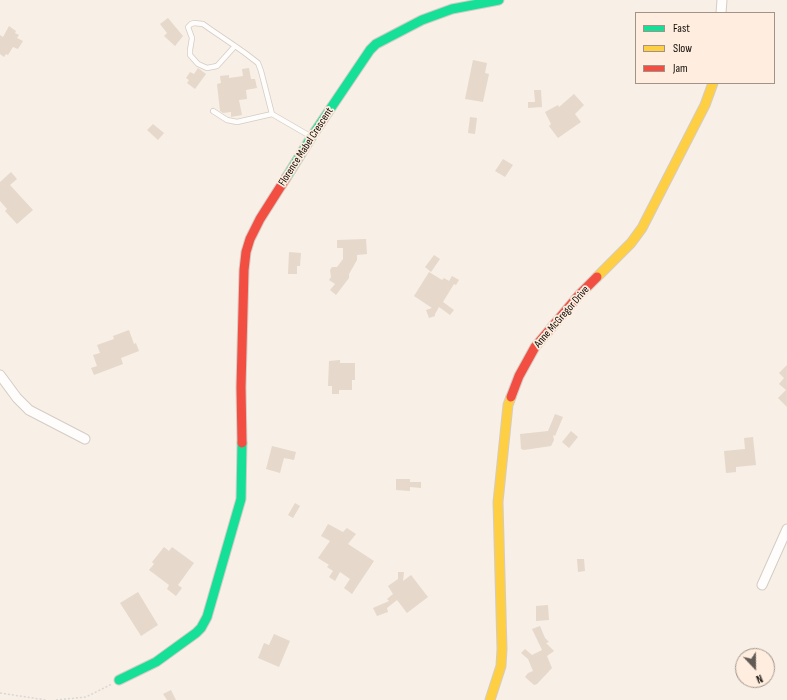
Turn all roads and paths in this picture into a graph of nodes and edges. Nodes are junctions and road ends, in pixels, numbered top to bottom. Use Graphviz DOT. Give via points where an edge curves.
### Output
graph roads {
  1 [pos="499,0"];
  2 [pos="722,0"];
  3 [pos="721,12"];
  4 [pos="234,46"];
  5 [pos="713,84"];
  6 [pos="213,111"];
  7 [pos="272,114"];
  8 [pos="312,136"];
  9 [pos="0,375"];
  10 [pos="84,439"];
  11 [pos="787,529"];
  12 [pos="762,585"];
  13 [pos="119,680"];
  14 [pos="0,693"];
  15 [pos="46,700"];
  16 [pos="56,700"];
  17 [pos="490,700"];
  1 -- 8 [label="street, Florence Mabel Crescent" via="452,9 422,20 376,44"];
  2 -- 3 [label="street"];
  4 -- 4 [label="lane" via="217,66 207,68 198,64 190,55 192,38 188,27 194,23 203,24"];
  4 -- 7 [label="lane" via="258,63"];
  5 -- 17 [label="street, Anne McGregor Drive" via="705,105 642,228 631,243 579,295 535,347 519,376 508,406 498,502 501,666"];
  6 -- 7 [label="lane" via="237,122"];
  7 -- 8 [label="lane"];
  8 -- 13 [label="street, Florence Mabel Crescent" via="260,219 246,252 241,387 241,499 205,623 196,633 156,662"];
  9 -- 10 [label="street" via="29,410"];
  11 -- 12 [label="street"];
  13 -- 16 [label="path" via="86,698"];
  14 -- 15 [label="path"];
}
